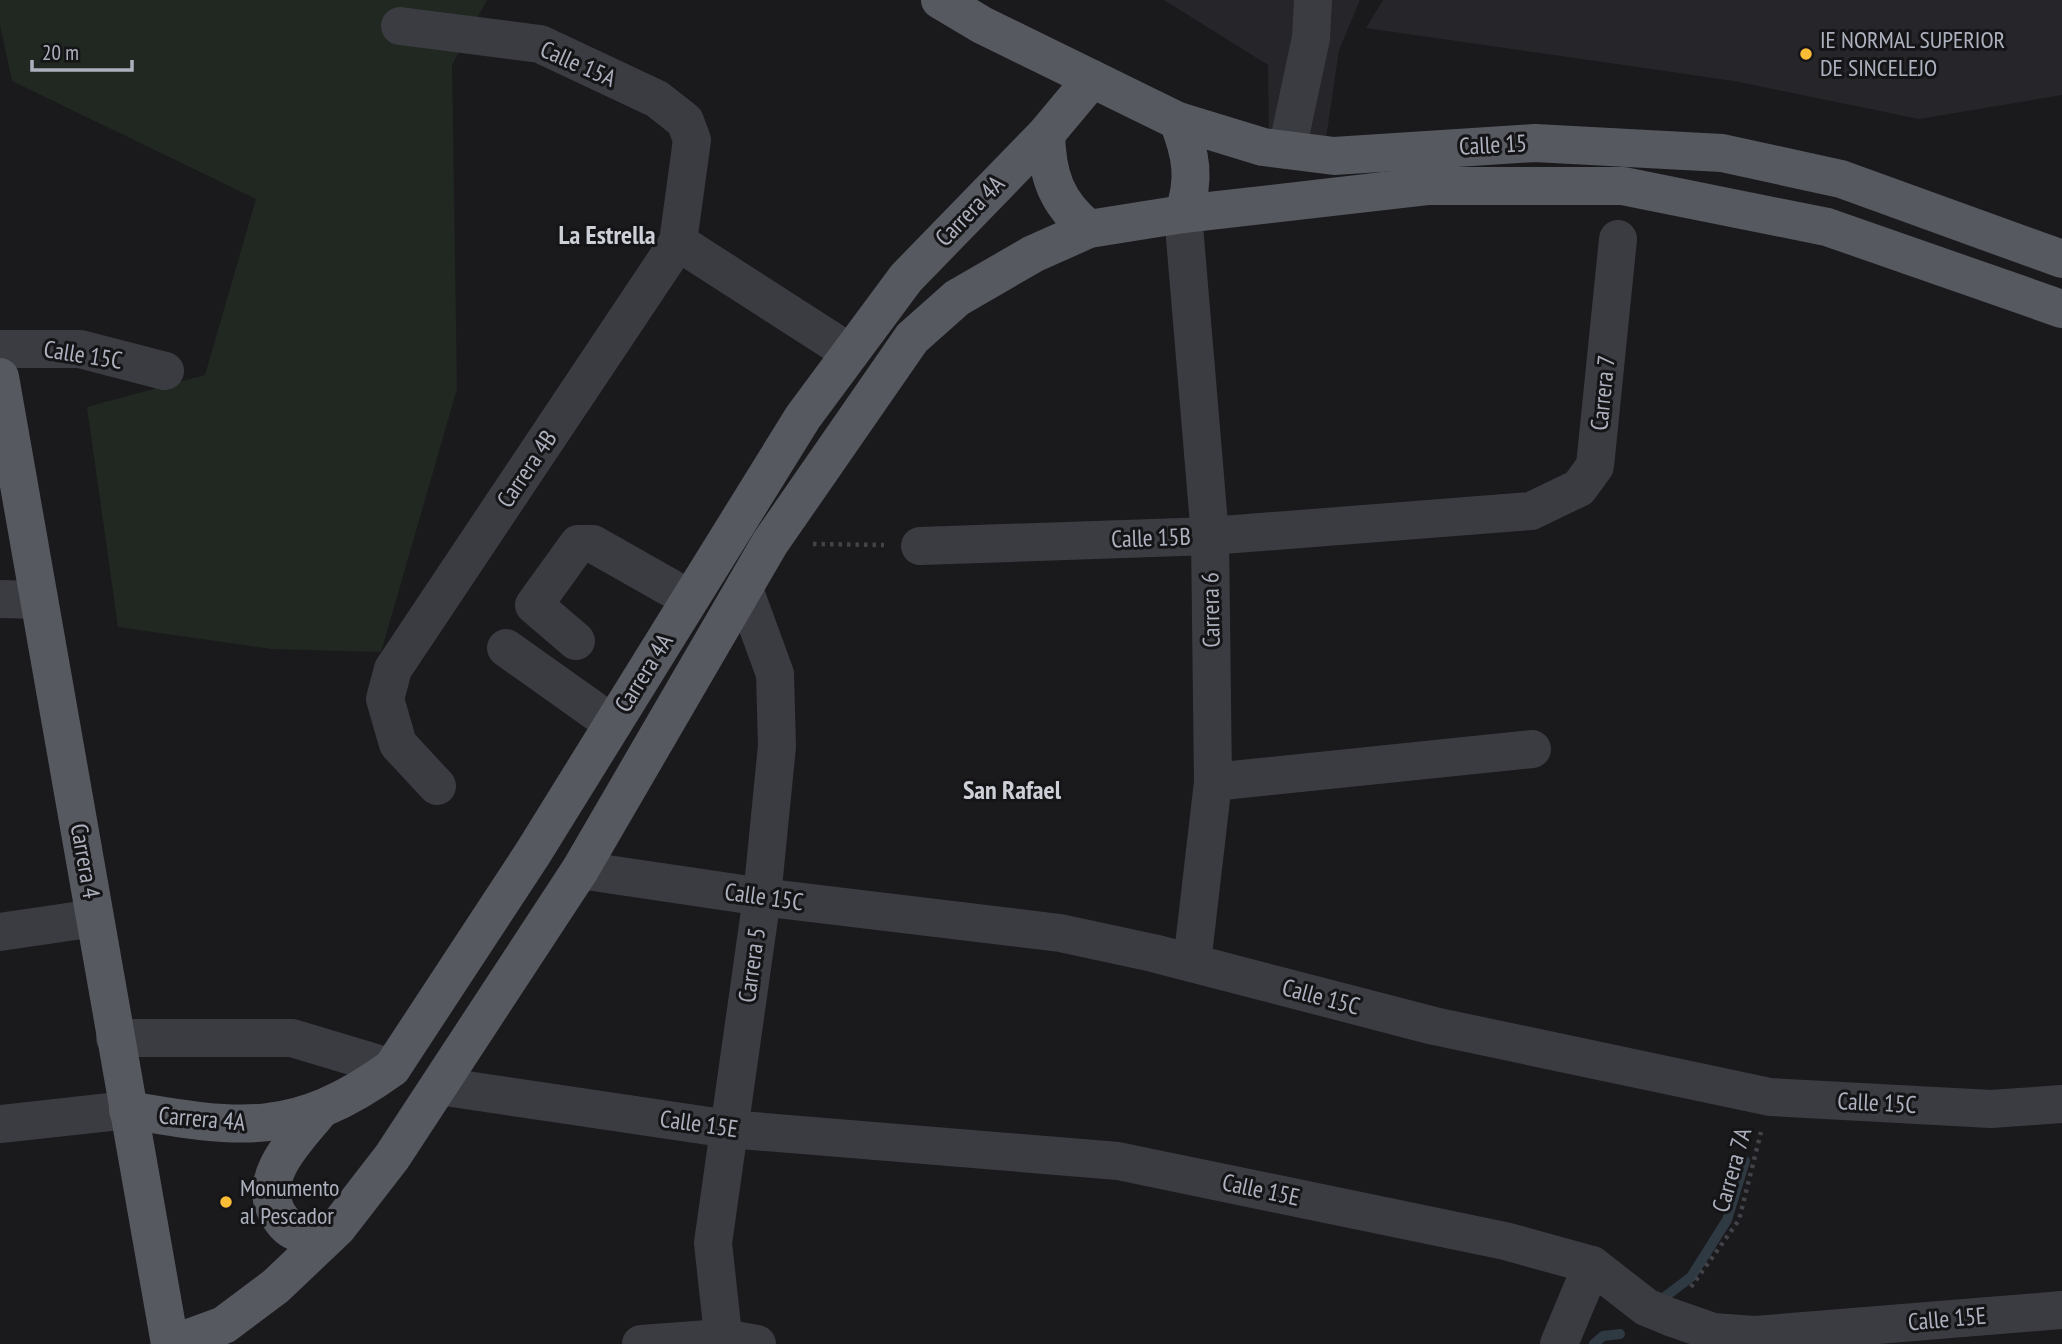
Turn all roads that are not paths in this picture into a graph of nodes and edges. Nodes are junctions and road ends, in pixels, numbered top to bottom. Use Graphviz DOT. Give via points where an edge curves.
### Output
graph roads {
  1 [pos="940,0"];
  2 [pos="1313,0"];
  3 [pos="400,26"];
  4 [pos="1092,79"];
  5 [pos="1178,121"];
  6 [pos="1046,134"];
  7 [pos="692,140"];
  8 [pos="1287,150"];
  9 [pos="1841,179"];
  10 [pos="1183,214"];
  11 [pos="1827,227"];
  12 [pos="1089,229"];
  13 [pos="1618,239"];
  14 [pos="678,242"];
  15 [pos="2062,259"];
  16 [pos="2062,309"];
  17 [pos="0,349"];
  18 [pos="849,352"];
  19 [pos="165,371"];
  20 [pos="0,377"];
  21 [pos="7,451"];
  22 [pos="1531,511"];
  23 [pos="1210,536"];
  24 [pos="920,546"];
  25 [pos="744,589"];
  26 [pos="0,599"];
  27 [pos="690,599"];
  28 [pos="39,600"];
  29 [pos="576,641"];
  30 [pos="506,648"];
  31 [pos="613,724"];
  32 [pos="1532,749"];
  33 [pos="1213,782"];
  34 [pos="437,786"];
  35 [pos="580,870"];
  36 [pos="762,897"];
  37 [pos="95,918"];
  38 [pos="0,932"];
  39 [pos="1192,963"];
  40 [pos="115,1038"];
  41 [pos="392,1068"];
  42 [pos="439,1086"];
  43 [pos="2062,1104"];
  44 [pos="128,1110"];
  45 [pos="320,1110"];
  46 [pos="0,1124"];
  47 [pos="729,1129"];
  48 [pos="328,1236"];
  49 [pos="1592,1265"];
  50 [pos="2062,1310"];
  51 [pos="734,1342"];
  52 [pos="171,1344"];
  53 [pos="641,1344"];
  54 [pos="1559,1344"];
  1 -- 4 [label="main road, Calle 15"];
  2 -- 8 [label="street" via="1311,38"];
  3 -- 7 [label="street, Calle 15A" via="540,44 657,99 685,121"];
  4 -- 5 [label="main road, Calle 15"];
  4 -- 6 [label="main road, Carrera 4A"];
  5 -- 8 [label="main road, Calle 15" via="1262,147"];
  5 -- 10 [label="main road" via="1192,172"];
  6 -- 12 [label="main road" via="1051,181 1072,215"];
  6 -- 18 [label="main road, Carrera 4A" via="906,278"];
  7 -- 14 [label="street, Carrera 4B"];
  8 -- 9 [label="main road, Calle 15" via="1334,156 1535,143 1677,148 1722,152"];
  9 -- 11 [label="main road"];
  9 -- 15 [label="main road, Calle 15"];
  10 -- 11 [label="main road, Calle 15" via="1427,186 1623,186"];
  10 -- 12 [label="main road, Calle 15"];
  10 -- 23 [label="street, Carrera 6"];
  11 -- 16 [label="main road, Calle 15"];
  12 -- 25 [label="main road, Carrera 4A" via="1033,254 957,298 912,338 770,542"];
  13 -- 22 [label="street, Carrera 7" via="1595,466 1579,488"];
  14 -- 18 [label="street"];
  14 -- 34 [label="street, Carrera 4B" via="393,669 385,699 398,744"];
  17 -- 19 [label="street, Calle 15C" via="80,349"];
  18 -- 27 [label="main road, Carrera 4A"];
  20 -- 21 [label="main road, Carrera 4"];
  21 -- 28 [label="main road, Carrera 4"];
  22 -- 23 [label="street, Calle 15B"];
  23 -- 24 [label="street, Calle 15B"];
  23 -- 33 [label="street, Carrera 6"];
  25 -- 35 [label="main road, Carrera 4A"];
  25 -- 36 [label="street, Carrera 5" via="775,674 777,746"];
  26 -- 28 [label="street"];
  27 -- 29 [label="street" via="593,544 578,544 534,605"];
  27 -- 31 [label="main road, Carrera 4A"];
  28 -- 37 [label="main road, Carrera 4"];
  30 -- 31 [label="street"];
  31 -- 41 [label="main road, Carrera 4A"];
  32 -- 33 [label="street"];
  33 -- 39 [label="street, Carrera 6"];
  35 -- 36 [label="street, Calle 15C"];
  35 -- 42 [label="main road, Carrera 4A"];
  36 -- 39 [label="street, Calle 15C" via="1060,933"];
  36 -- 47 [label="street, Carrera 5"];
  37 -- 38 [label="street"];
  37 -- 40 [label="main road, Carrera 4"];
  39 -- 43 [label="street, Calle 15C" via="1434,1026 1770,1097 1991,1109"];
  40 -- 41 [label="street" via="292,1038"];
  40 -- 44 [label="main road, Carrera 4"];
  41 -- 45 [label="main road, Carrera 4A" via="359,1092"];
  42 -- 47 [label="street, Calle 15E"];
  42 -- 48 [label="main road, Carrera 4A" via="392,1157"];
  44 -- 45 [label="main road, Carrera 4A" via="215,1125 265,1124"];
  44 -- 46 [label="street"];
  44 -- 52 [label="main road, Carrera 4"];
  45 -- 48 [label="main road" via="281,1160 271,1186 272,1204 284,1224 297,1233"];
  47 -- 49 [label="street, Calle 15E" via="1118,1161 1505,1241"];
  47 -- 51 [label="street, Carrera 5" via="713,1243"];
  48 -- 52 [label="main road, Carrera 4A" via="276,1286 224,1325"];
  49 -- 50 [label="street, Calle 15E" via="1646,1307 1713,1332 1755,1335"];
  49 -- 54 [label="street"];
  51 -- 53 [label="street"];
}
